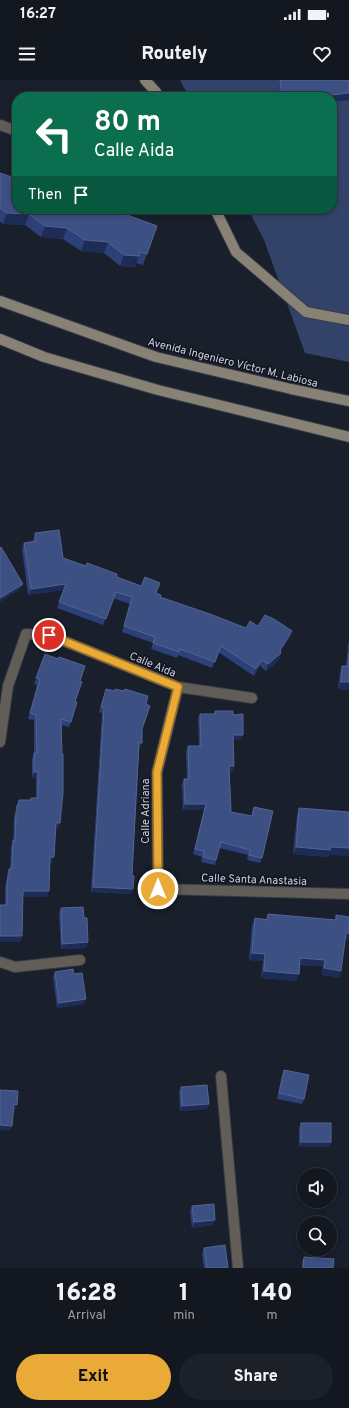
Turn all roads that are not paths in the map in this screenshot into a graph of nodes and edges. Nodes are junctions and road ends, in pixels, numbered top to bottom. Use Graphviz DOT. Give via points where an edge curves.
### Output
graph roads {
  1 [pos="145,80"];
  2 [pos="156,92"];
  3 [pos="0,125"];
  4 [pos="12,129"];
  5 [pos="217,214"];
  6 [pos="0,301"];
  7 [pos="349,320"];
  8 [pos="0,339"];
  9 [pos="349,401"];
  10 [pos="349,437"];
  11 [pos="178,687"];
  12 [pos="252,698"];
  13 [pos="0,742"];
  14 [pos="158,889"];
  15 [pos="349,894"];
  16 [pos="80,960"];
  17 [pos="0,962"];
  18 [pos="221,1076"];
  19 [pos="238,1268"];
  1 -- 2 [label="main road"];
  3 -- 4 [label="street"];
  5 -- 7 [label="main road" via="236,252 306,312"];
  6 -- 9 [label="main road, Avenida Ingeniero Víctor M. Labiosa" via="156,357"];
  8 -- 10 [label="main road" via="44,357 158,390"];
  11 -- 12 [label="street, Calle Aida"];
  11 -- 13 [label="street, Calle Aida" via="49,635 26,634 8,686"];
  11 -- 14 [label="street, Calle Adriana" via="157,772"];
  14 -- 15 [label="street, Calle Santa Anastasia"];
  16 -- 17 [label="street" via="15,967"];
  18 -- 19 [label="street"];
}
